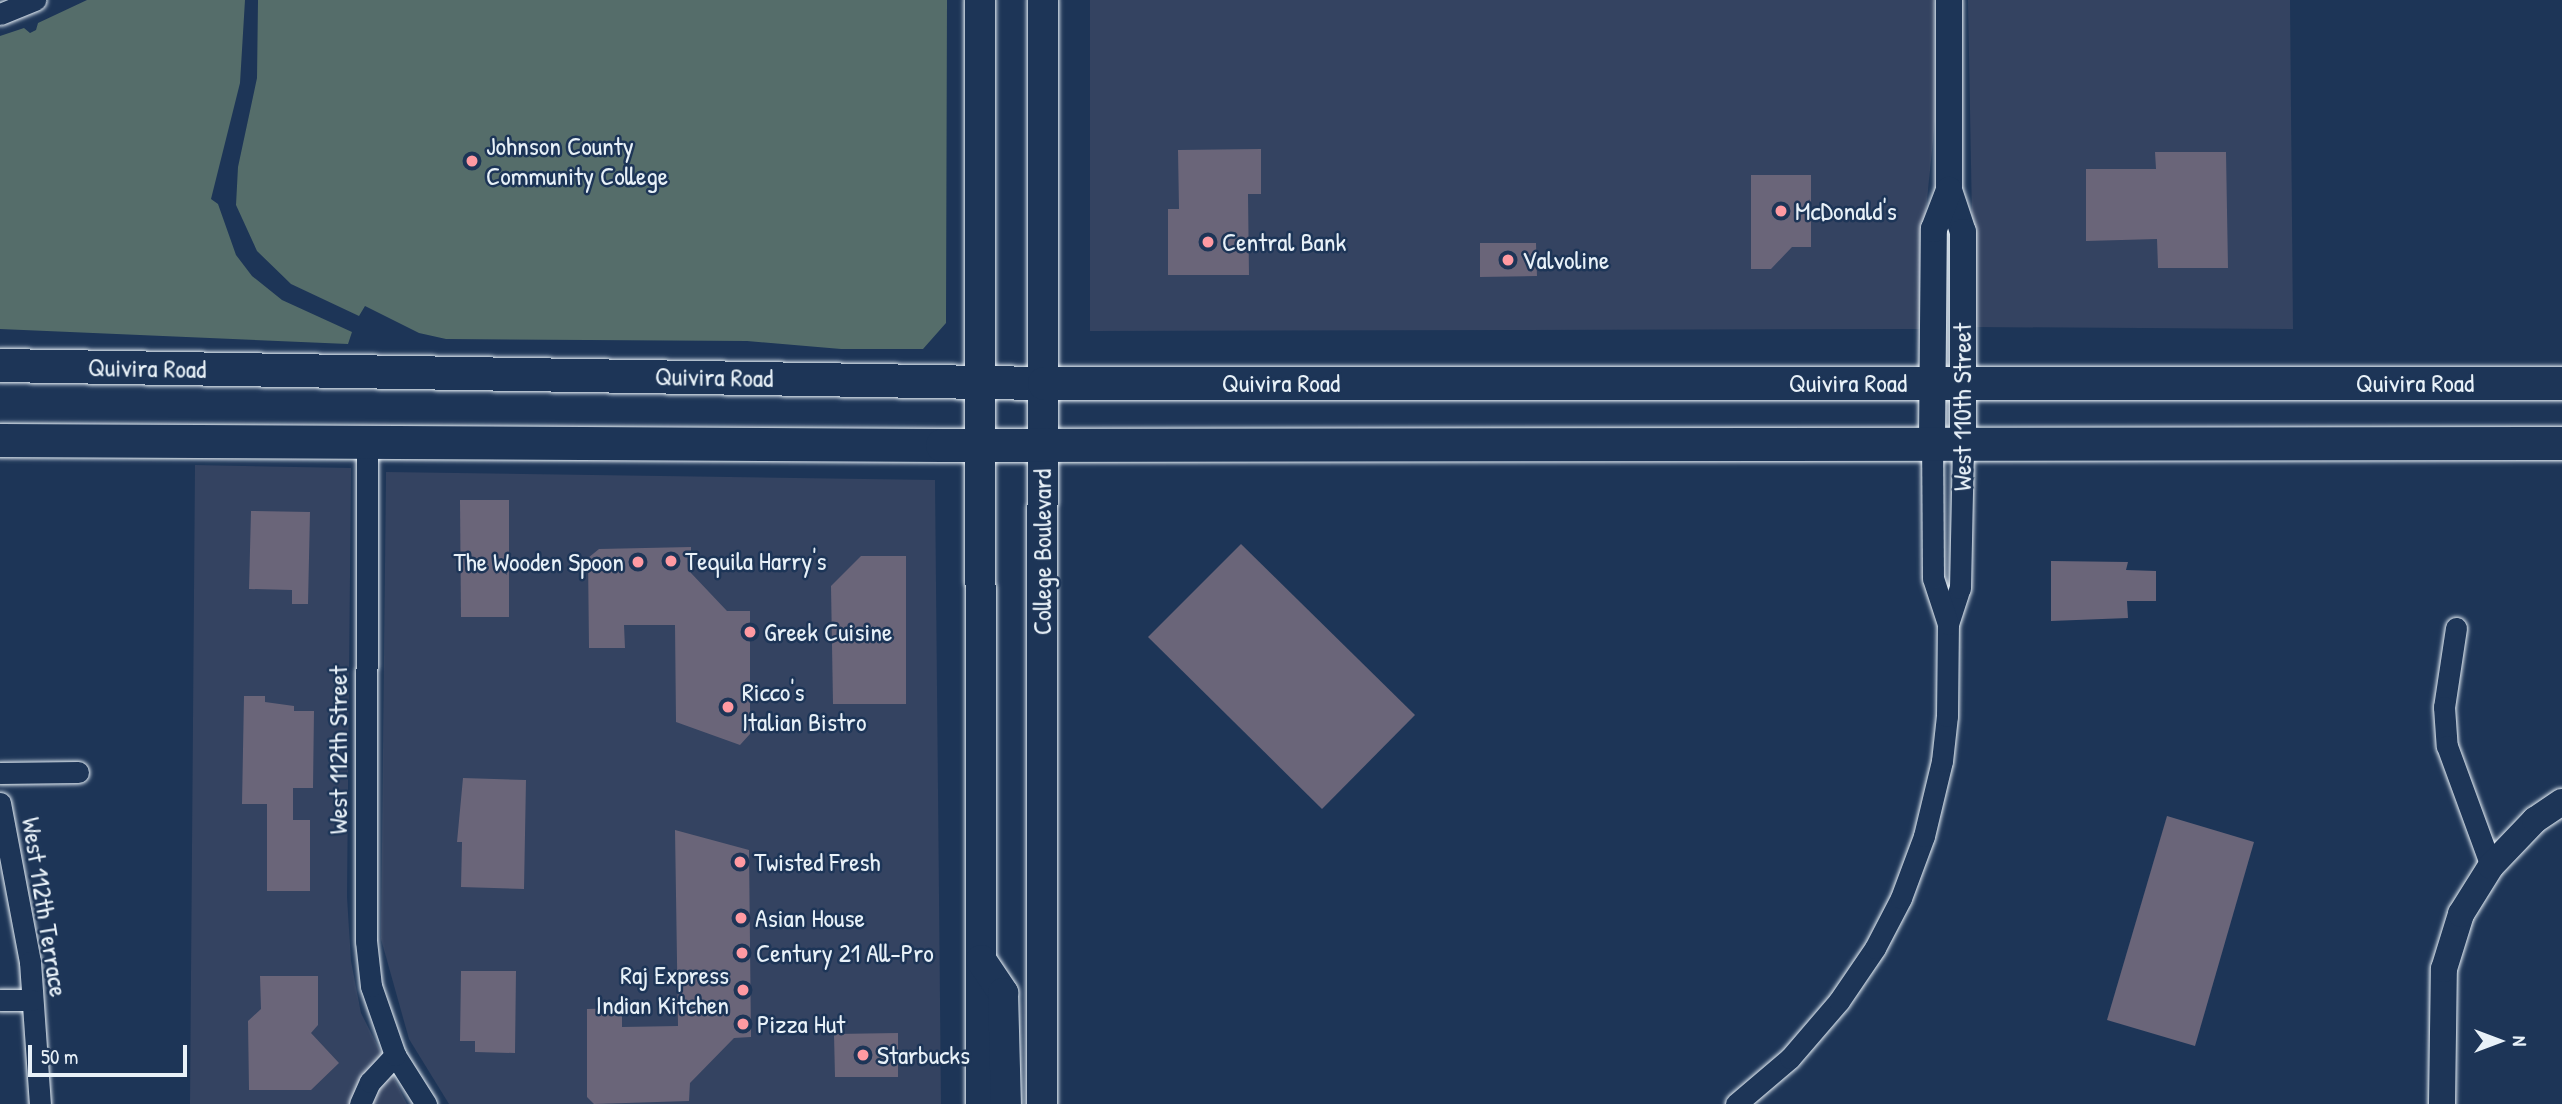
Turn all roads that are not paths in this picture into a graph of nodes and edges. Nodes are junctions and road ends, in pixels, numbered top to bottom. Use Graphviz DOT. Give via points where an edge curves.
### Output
graph roads {
  1 [pos="35,0"];
  2 [pos="980,0"];
  3 [pos="1043,0"];
  4 [pos="1949,0"];
  5 [pos="0,14"];
  6 [pos="0,365"];
  7 [pos="981,381"];
  8 [pos="1044,383"];
  9 [pos="1948,383"];
  10 [pos="2562,383"];
  11 [pos="367,439"];
  12 [pos="0,440"];
  13 [pos="1948,441"];
  14 [pos="2562,443"];
  15 [pos="982,445"];
  16 [pos="1042,445"];
  17 [pos="1948,624"];
  18 [pos="2456,628"];
  19 [pos="78,772"];
  20 [pos="0,773"];
  21 [pos="2562,802"];
  22 [pos="0,803"];
  23 [pos="2491,866"];
  24 [pos="981,960"];
  25 [pos="0,1000"];
  26 [pos="31,1000"];
  27 [pos="396,1055"];
  28 [pos="40,1104"];
  29 [pos="360,1104"];
  30 [pos="426,1104"];
  31 [pos="981,1104"];
  32 [pos="1006,1104"];
  33 [pos="1042,1104"];
  34 [pos="1736,1104"];
  35 [pos="2442,1104"];
  1 -- 5 [label="street"];
  2 -- 7 [label="main road"];
  3 -- 8 [label="main road, College Boulevard"];
  4 -- 9 [label="street, West 110th Street" via="1949,190 1963,232"];
  6 -- 7 [label="main road, Quivira Road"];
  7 -- 8 [label="main road, Quivira Road"];
  7 -- 15 [label="main road"];
  8 -- 9 [label="main road, Quivira Road"];
  8 -- 16 [label="main road, College Boulevard"];
  9 -- 10 [label="main road, Quivira Road"];
  9 -- 13 [label="street, West 110th Street"];
  11 -- 12 [label="main road"];
  11 -- 15 [label="main road"];
  11 -- 27 [label="street, West 112th Street" via="366,941 372,986"];
  13 -- 14 [label="main road"];
  13 -- 16 [label="main road"];
  13 -- 17 [label="street, West 110th Street" via="1960,588"];
  13 -- 17 [label="street, West 110th Street" via="1933,578"];
  15 -- 16 [label="main road"];
  15 -- 24 [label="main road"];
  16 -- 33 [label="main road, College Boulevard"];
  17 -- 34 [label="street, West 110th Street" via="1942,761 1924,836 1901,898 1875,948 1839,1001 1790,1058"];
  18 -- 23 [label="street" via="2445,698 2447,746"];
  19 -- 20 [label="street"];
  21 -- 23 [label="street" via="2535,820"];
  22 -- 26 [label="street, West 112th Terrace" via="30,962"];
  23 -- 35 [label="street" via="2461,914 2444,969"];
  24 -- 31 [label="main road"];
  24 -- 32 [label="main road" via="1003,993"];
  25 -- 26 [label="street"];
  26 -- 28 [label="street, West 112th Terrace"];
  27 -- 29 [label="street" via="370,1082"];
  27 -- 30 [label="street, West 112th Street"];
}
